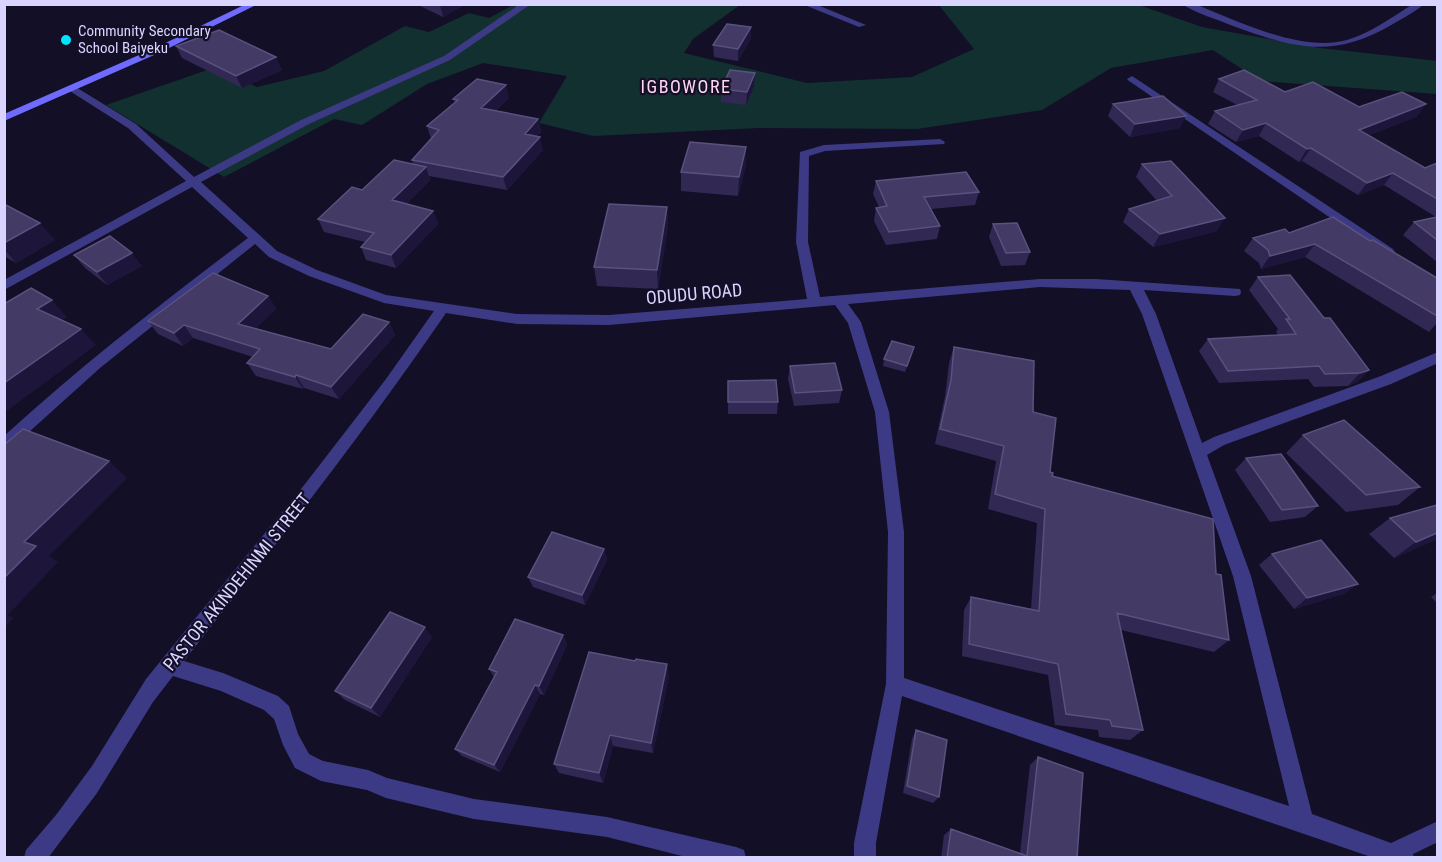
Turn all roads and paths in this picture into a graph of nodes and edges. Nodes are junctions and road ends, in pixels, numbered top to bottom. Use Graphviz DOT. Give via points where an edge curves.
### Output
graph roads {
  1 [pos="254,4"];
  2 [pos="527,4"];
  3 [pos="806,4"];
  4 [pos="1186,4"];
  5 [pos="1420,4"];
  6 [pos="862,25"];
  7 [pos="1132,79"];
  8 [pos="70,88"];
  9 [pos="4,118"];
  10 [pos="940,141"];
  11 [pos="194,181"];
  12 [pos="255,238"];
  13 [pos="1399,259"];
  14 [pos="4,286"];
  15 [pos="1135,286"];
  16 [pos="1235,292"];
  17 [pos="838,300"];
  18 [pos="814,302"];
  19 [pos="443,308"];
  20 [pos="1437,357"];
  21 [pos="1189,424"];
  22 [pos="1219,441"];
  23 [pos="4,446"];
  24 [pos="1199,452"];
  25 [pos="169,666"];
  26 [pos="895,684"];
  27 [pos="1303,821"];
  28 [pos="1437,831"];
  29 [pos="1398,855"];
  30 [pos="34,858"];
  31 [pos="736,858"];
  32 [pos="865,858"];
  1 -- 8 [label="main road"];
  2 -- 11 [label="street" via="420,72 336,107"];
  3 -- 6 [label="street"];
  4 -- 5 [label="street" via="1291,40 1327,45 1353,41"];
  7 -- 13 [label="street"];
  8 -- 9 [label="main road"];
  8 -- 11 [label="street, ODUDU ROAD" via="132,126"];
  10 -- 18 [label="street" via="824,148 804,154 802,242"];
  11 -- 12 [label="street, ODUDU ROAD"];
  11 -- 14 [label="street"];
  12 -- 19 [label="street, ODUDU ROAD" via="273,254 313,273 384,299"];
  12 -- 23 [label="street" via="108,352"];
  15 -- 16 [label="street, ODUDU ROAD"];
  15 -- 17 [label="street, ODUDU ROAD" via="1040,283"];
  15 -- 21 [label="street"];
  17 -- 18 [label="street, ODUDU ROAD"];
  17 -- 26 [label="street" via="854,322 882,412 896,532"];
  18 -- 19 [label="street, ODUDU ROAD" via="609,320 518,319"];
  19 -- 25 [label="street, PASTOR AKINDEHINMI STREET" via="311,489"];
  20 -- 22 [label="street" via="1386,380"];
  21 -- 22 [label="street"];
  21 -- 24 [label="street"];
  22 -- 24 [label="street"];
  24 -- 27 [label="street" via="1242,576"];
  25 -- 30 [label="street, PASTOR AKINDEHINMI STREET" via="134,712 80,800"];
  25 -- 31 [label="street" via="223,682 271,703 282,713 302,761 321,771 474,809 607,827"];
  26 -- 27 [label="street"];
  26 -- 32 [label="street"];
  27 -- 29 [label="street"];
  28 -- 29 [label="street"];
}
